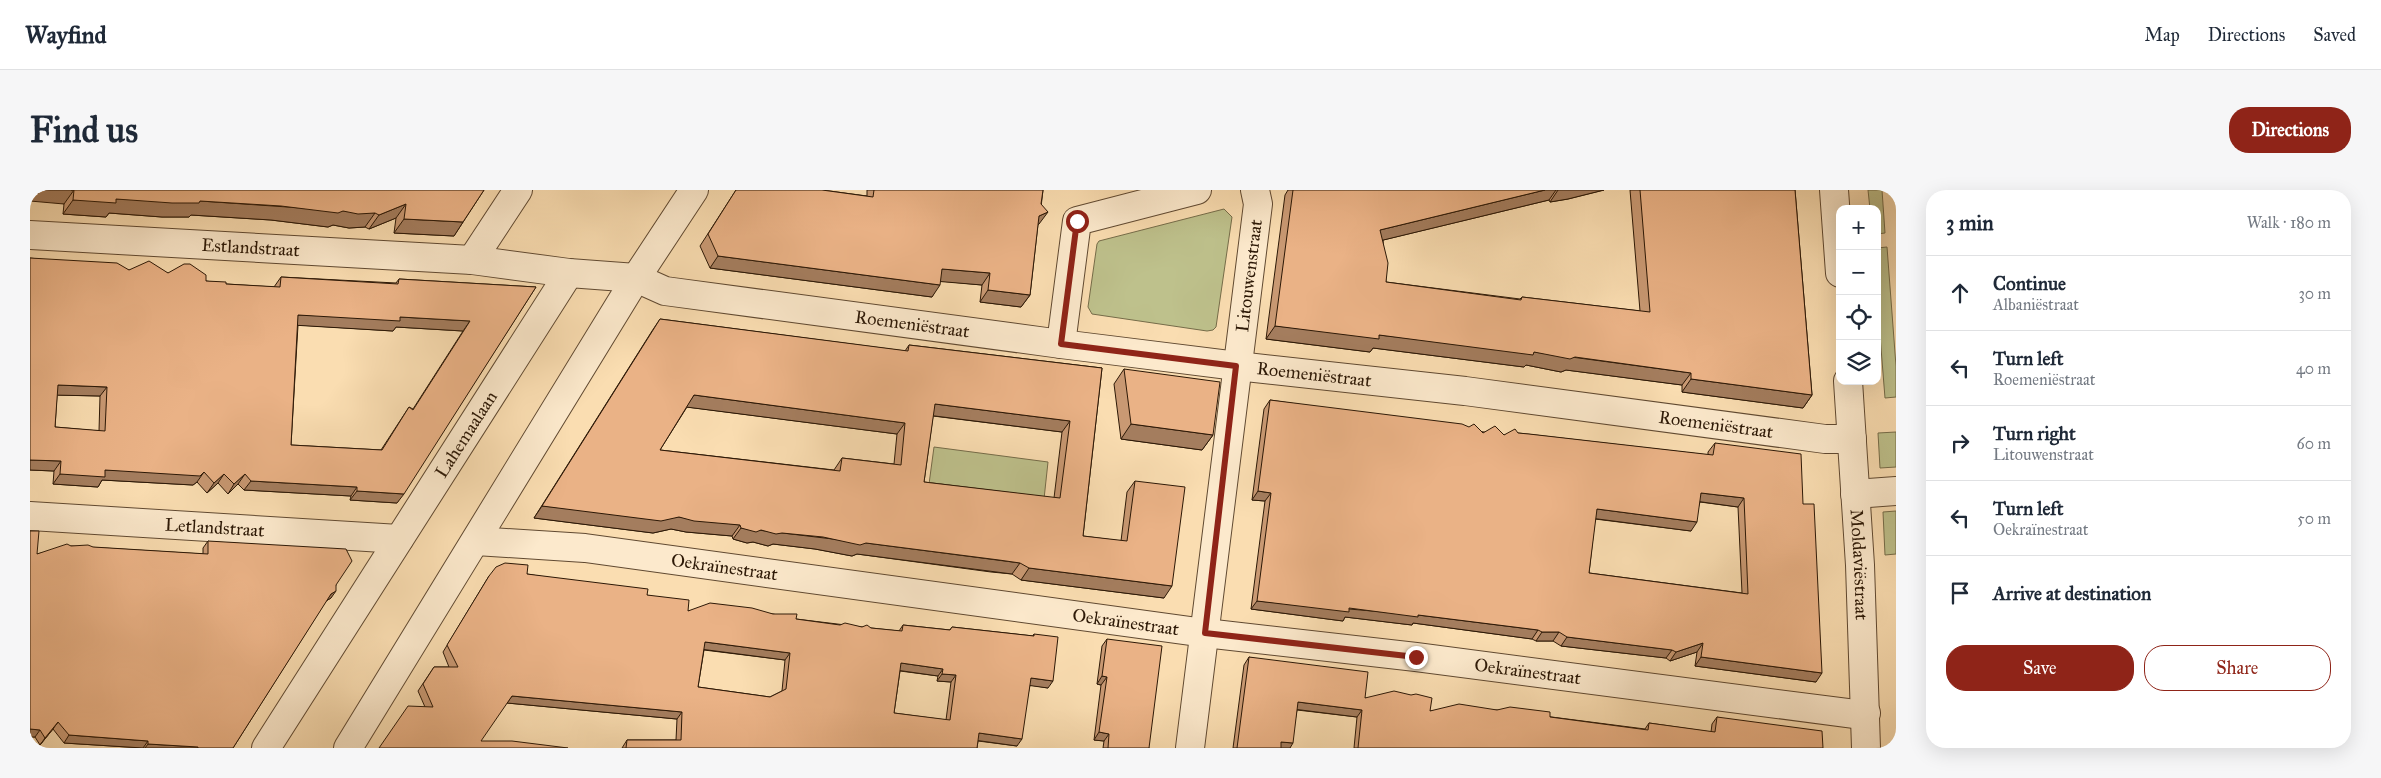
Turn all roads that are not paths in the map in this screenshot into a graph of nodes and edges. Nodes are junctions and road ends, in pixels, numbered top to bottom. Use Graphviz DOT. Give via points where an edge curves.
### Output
graph roads {
  1 [pos="518,190"];
  2 [pos="694,190"];
  3 [pos="1197,190"];
  4 [pos="1255,190"];
  5 [pos="1834,190"];
  6 [pos="30,235"];
  7 [pos="1838,250"];
  8 [pos="472,260"];
  9 [pos="569,274"];
  10 [pos="636,278"];
  11 [pos="1061,344"];
  12 [pos="1236,366"];
  13 [pos="1848,385"];
  14 [pos="1852,439"];
  15 [pos="1896,491"];
  16 [pos="1855,494"];
  17 [pos="30,516"];
  18 [pos="399,539"];
  19 [pos="476,541"];
  20 [pos="1205,633"];
  21 [pos="1866,713"];
  22 [pos="266,748"];
  23 [pos="348,748"];
  24 [pos="1190,748"];
  25 [pos="1866,748"];
  1 -- 8 [label="street"];
  2 -- 10 [label="street"];
  3 -- 11 [label="street" via="1077,221"];
  4 -- 12 [label="street, Litouwenstraat" via="1258,204"];
  5 -- 7 [label="street"];
  6 -- 8 [label="street, Estlandstraat"];
  8 -- 9 [label="street"];
  9 -- 10 [label="street, Roemeniëstraat"];
  9 -- 18 [label="street, Lahemaalaan"];
  10 -- 11 [label="street, Roemeniëstraat" via="666,291"];
  10 -- 19 [label="street"];
  11 -- 12 [label="street, Roemeniëstraat"];
  12 -- 14 [label="street, Roemeniëstraat" via="1465,390"];
  12 -- 20 [label="street, Litouwenstraat"];
  13 -- 14 [label="street, Moldaviëstraat"];
  14 -- 16 [label="street, Moldaviëstraat"];
  15 -- 16 [label="street"];
  16 -- 21 [label="street, Moldaviëstraat"];
  17 -- 18 [label="street, Letlandstraat"];
  18 -- 22 [label="street, Lahemaalaan"];
  19 -- 20 [label="street, Oekraïnestraat" via="585,548"];
  19 -- 23 [label="street"];
  20 -- 21 [label="street, Oekraïnestraat"];
  20 -- 24 [label="street, Litouwenstraat"];
  21 -- 25 [label="street, Moldaviëstraat"];
}
